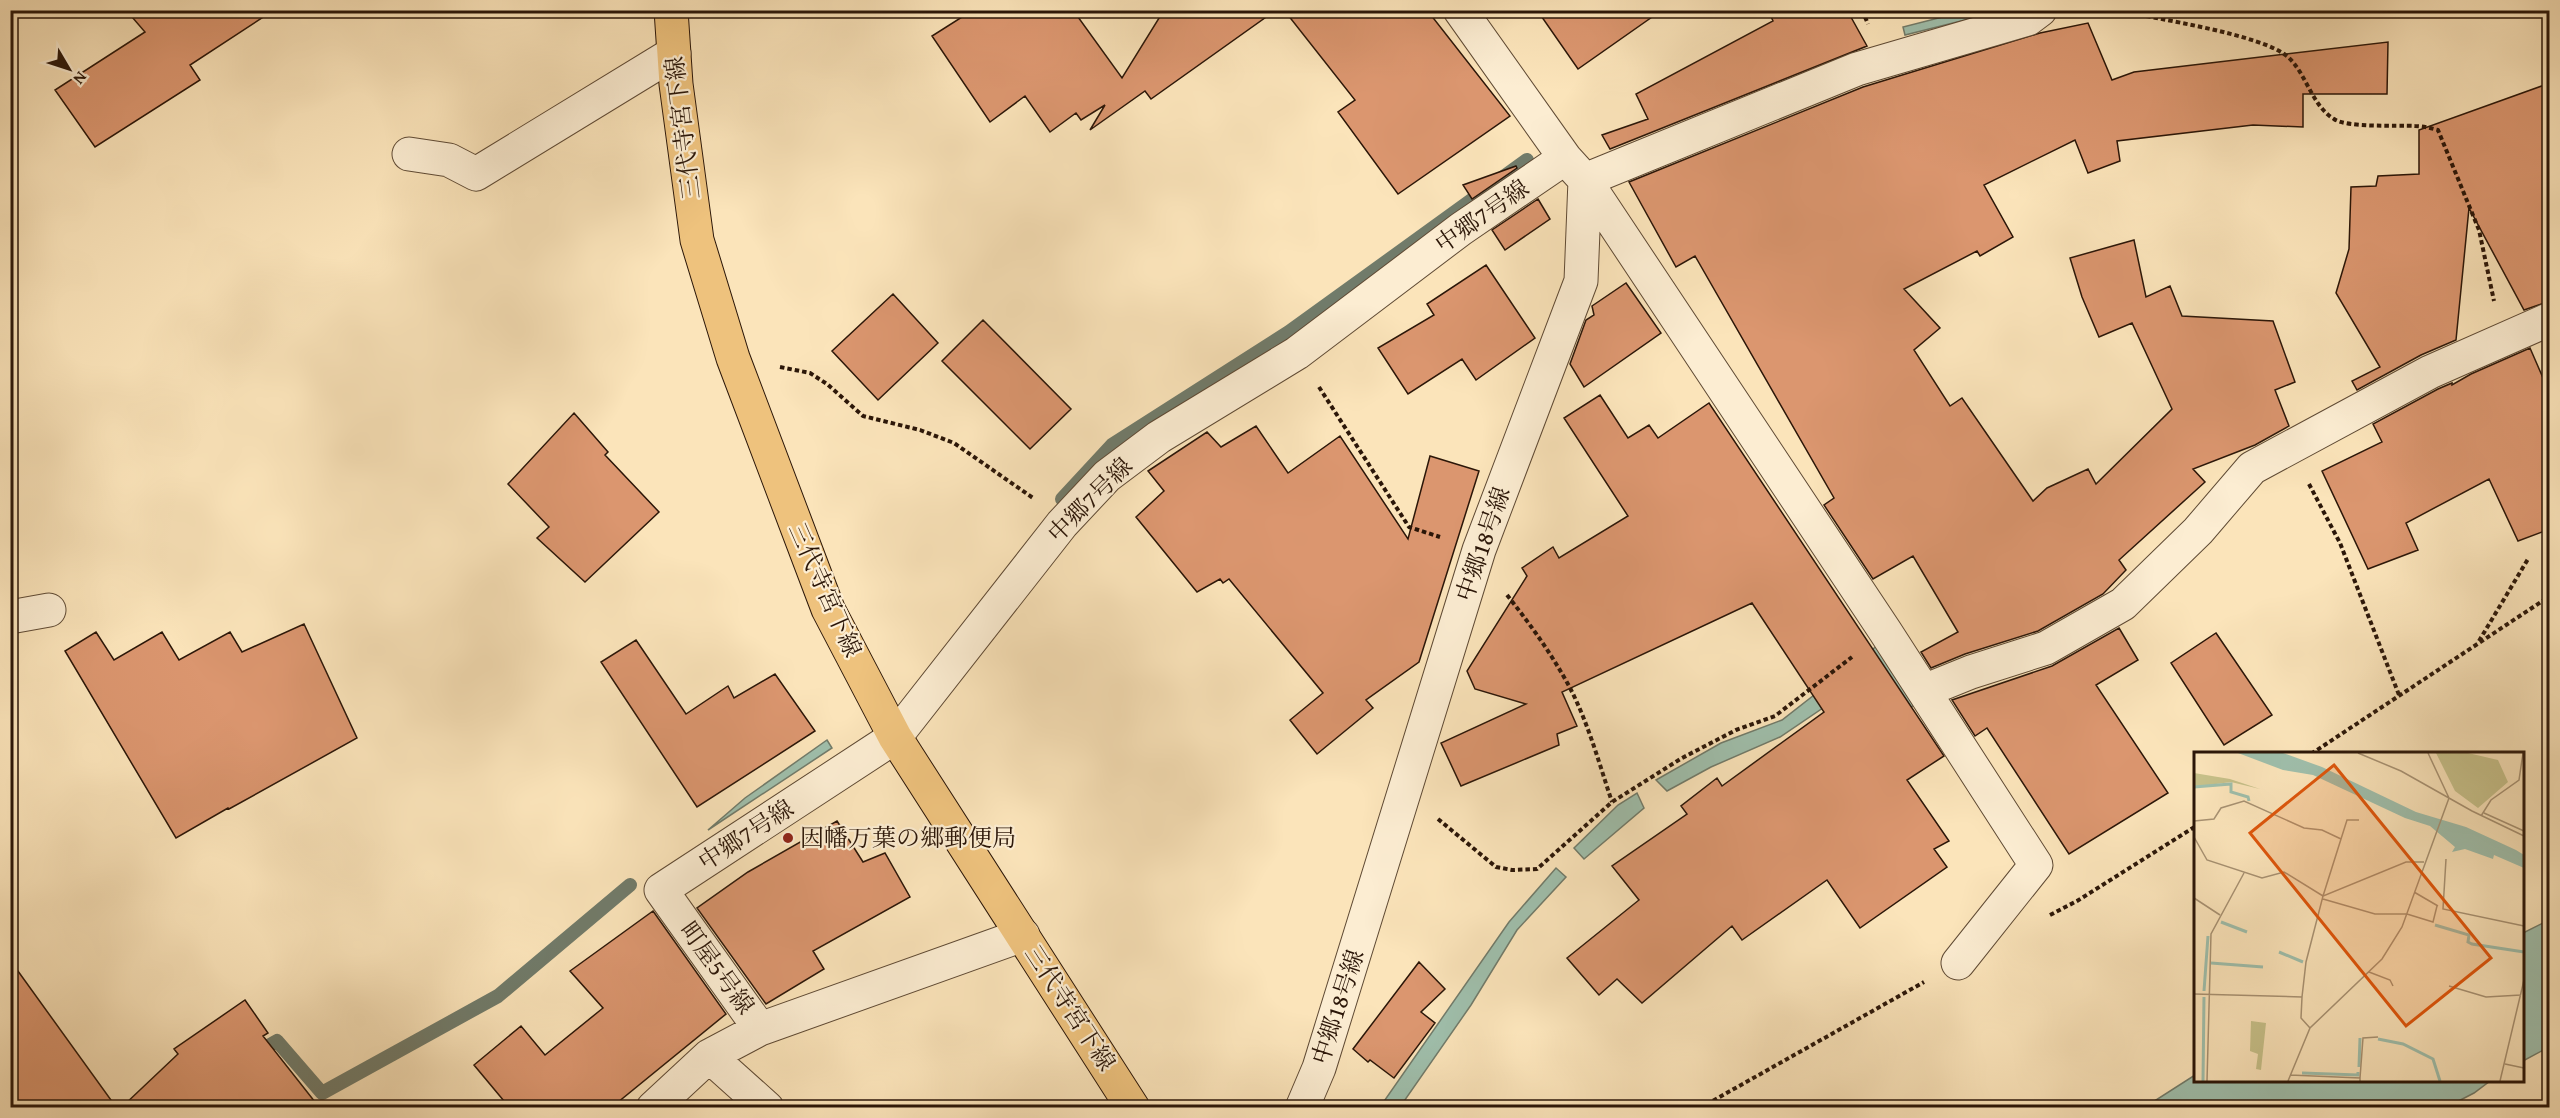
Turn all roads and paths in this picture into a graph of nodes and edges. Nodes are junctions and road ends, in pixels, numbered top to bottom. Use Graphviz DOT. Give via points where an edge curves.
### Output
graph roads {
  1 [pos="671,10"];
  2 [pos="1460,10"];
  3 [pos="2040,10"];
  4 [pos="2117,10"];
  5 [pos="674,53"];
  6 [pos="409,154"];
  7 [pos="1575,169"];
  8 [pos="2550,319"];
  9 [pos="2502,340"];
  10 [pos="1297,353"];
  11 [pos="733,358"];
  12 [pos="2288,449"];
  13 [pos="1062,524"];
  14 [pos="1477,556"];
  15 [pos="2528,559"];
  16 [pos="2550,596"];
  17 [pos="49,610"];
  18 [pos="10,617"];
  19 [pos="1885,631"];
  20 [pos="2478,643"];
  21 [pos="1924,691"];
  22 [pos="2399,695"];
  23 [pos="896,737"];
  24 [pos="2313,752"];
  25 [pos="1405,792"];
  26 [pos="1612,802"];
  27 [pos="2194,827"];
  28 [pos="661,890"];
  29 [pos="2047,916"];
  30 [pos="1023,935"];
  31 [pos="1958,963"];
  32 [pos="760,1029"];
  33 [pos="709,1056"];
  34 [pos="653,1107"];
  35 [pos="767,1107"];
  36 [pos="1133,1107"];
  37 [pos="1302,1107"];
  38 [pos="1700,1107"];
  1 -- 5 [label="main road, 三代寺宮下線"];
  2 -- 7 [label="street"];
  3 -- 7 [label="street, 中郷7号線" via="2028,19 1857,69"];
  4 -- 9 [label="path" via="2276,48 2290,59 2334,120 2438,130 2479,230"];
  5 -- 6 [label="street" via="476,174 449,160"];
  5 -- 11 [label="main road, 三代寺宮下線" via="697,240"];
  7 -- 10 [label="street, 中郷7号線" via="1461,229"];
  7 -- 14 [label="street, 中郷18号線" via="1581,281"];
  7 -- 19 [label="street"];
  8 -- 9 [label="street"];
  9 -- 12 [label="street" via="2430,372"];
  10 -- 13 [label="street, 中郷7号線" via="1160,437 1107,476"];
  10 -- 14 [label="path" via="1409,527"];
  11 -- 13 [label="path" via="810,373 863,416 954,443 1030,495"];
  11 -- 23 [label="main road, 三代寺宮下線" via="828,609"];
  12 -- 21 [label="street" via="2252,468 2198,531 2123,604 2046,648"];
  12 -- 22 [label="path" via="2322,504 2340,543"];
  13 -- 23 [label="street, 中郷7号線"];
  14 -- 25 [label="street, 中郷18号線"];
  14 -- 26 [label="path" via="1537,633 1570,688"];
  15 -- 20 [label="path"];
  16 -- 20 [label="path"];
  17 -- 18 [label="street"];
  19 -- 21 [label="street"];
  19 -- 26 [label="path" via="1775,716 1691,753"];
  20 -- 22 [label="path"];
  21 -- 31 [label="street" via="2036,865"];
  22 -- 24 [label="path"];
  23 -- 28 [label="street, 中郷7号線"];
  23 -- 30 [label="main road, 三代寺宮下線"];
  25 -- 26 [label="path" via="1496,867 1512,870 1537,869"];
  25 -- 37 [label="street, 中郷18号線" via="1319,1068"];
  27 -- 29 [label="path"];
  28 -- 32 [label="street, 町屋5号線"];
  30 -- 32 [label="street"];
  30 -- 36 [label="main road, 三代寺宮下線"];
  31 -- 38 [label="path"];
  32 -- 33 [label="street, 町屋5号線"];
  33 -- 34 [label="street, 町屋5号線"];
  33 -- 35 [label="street"];
}
